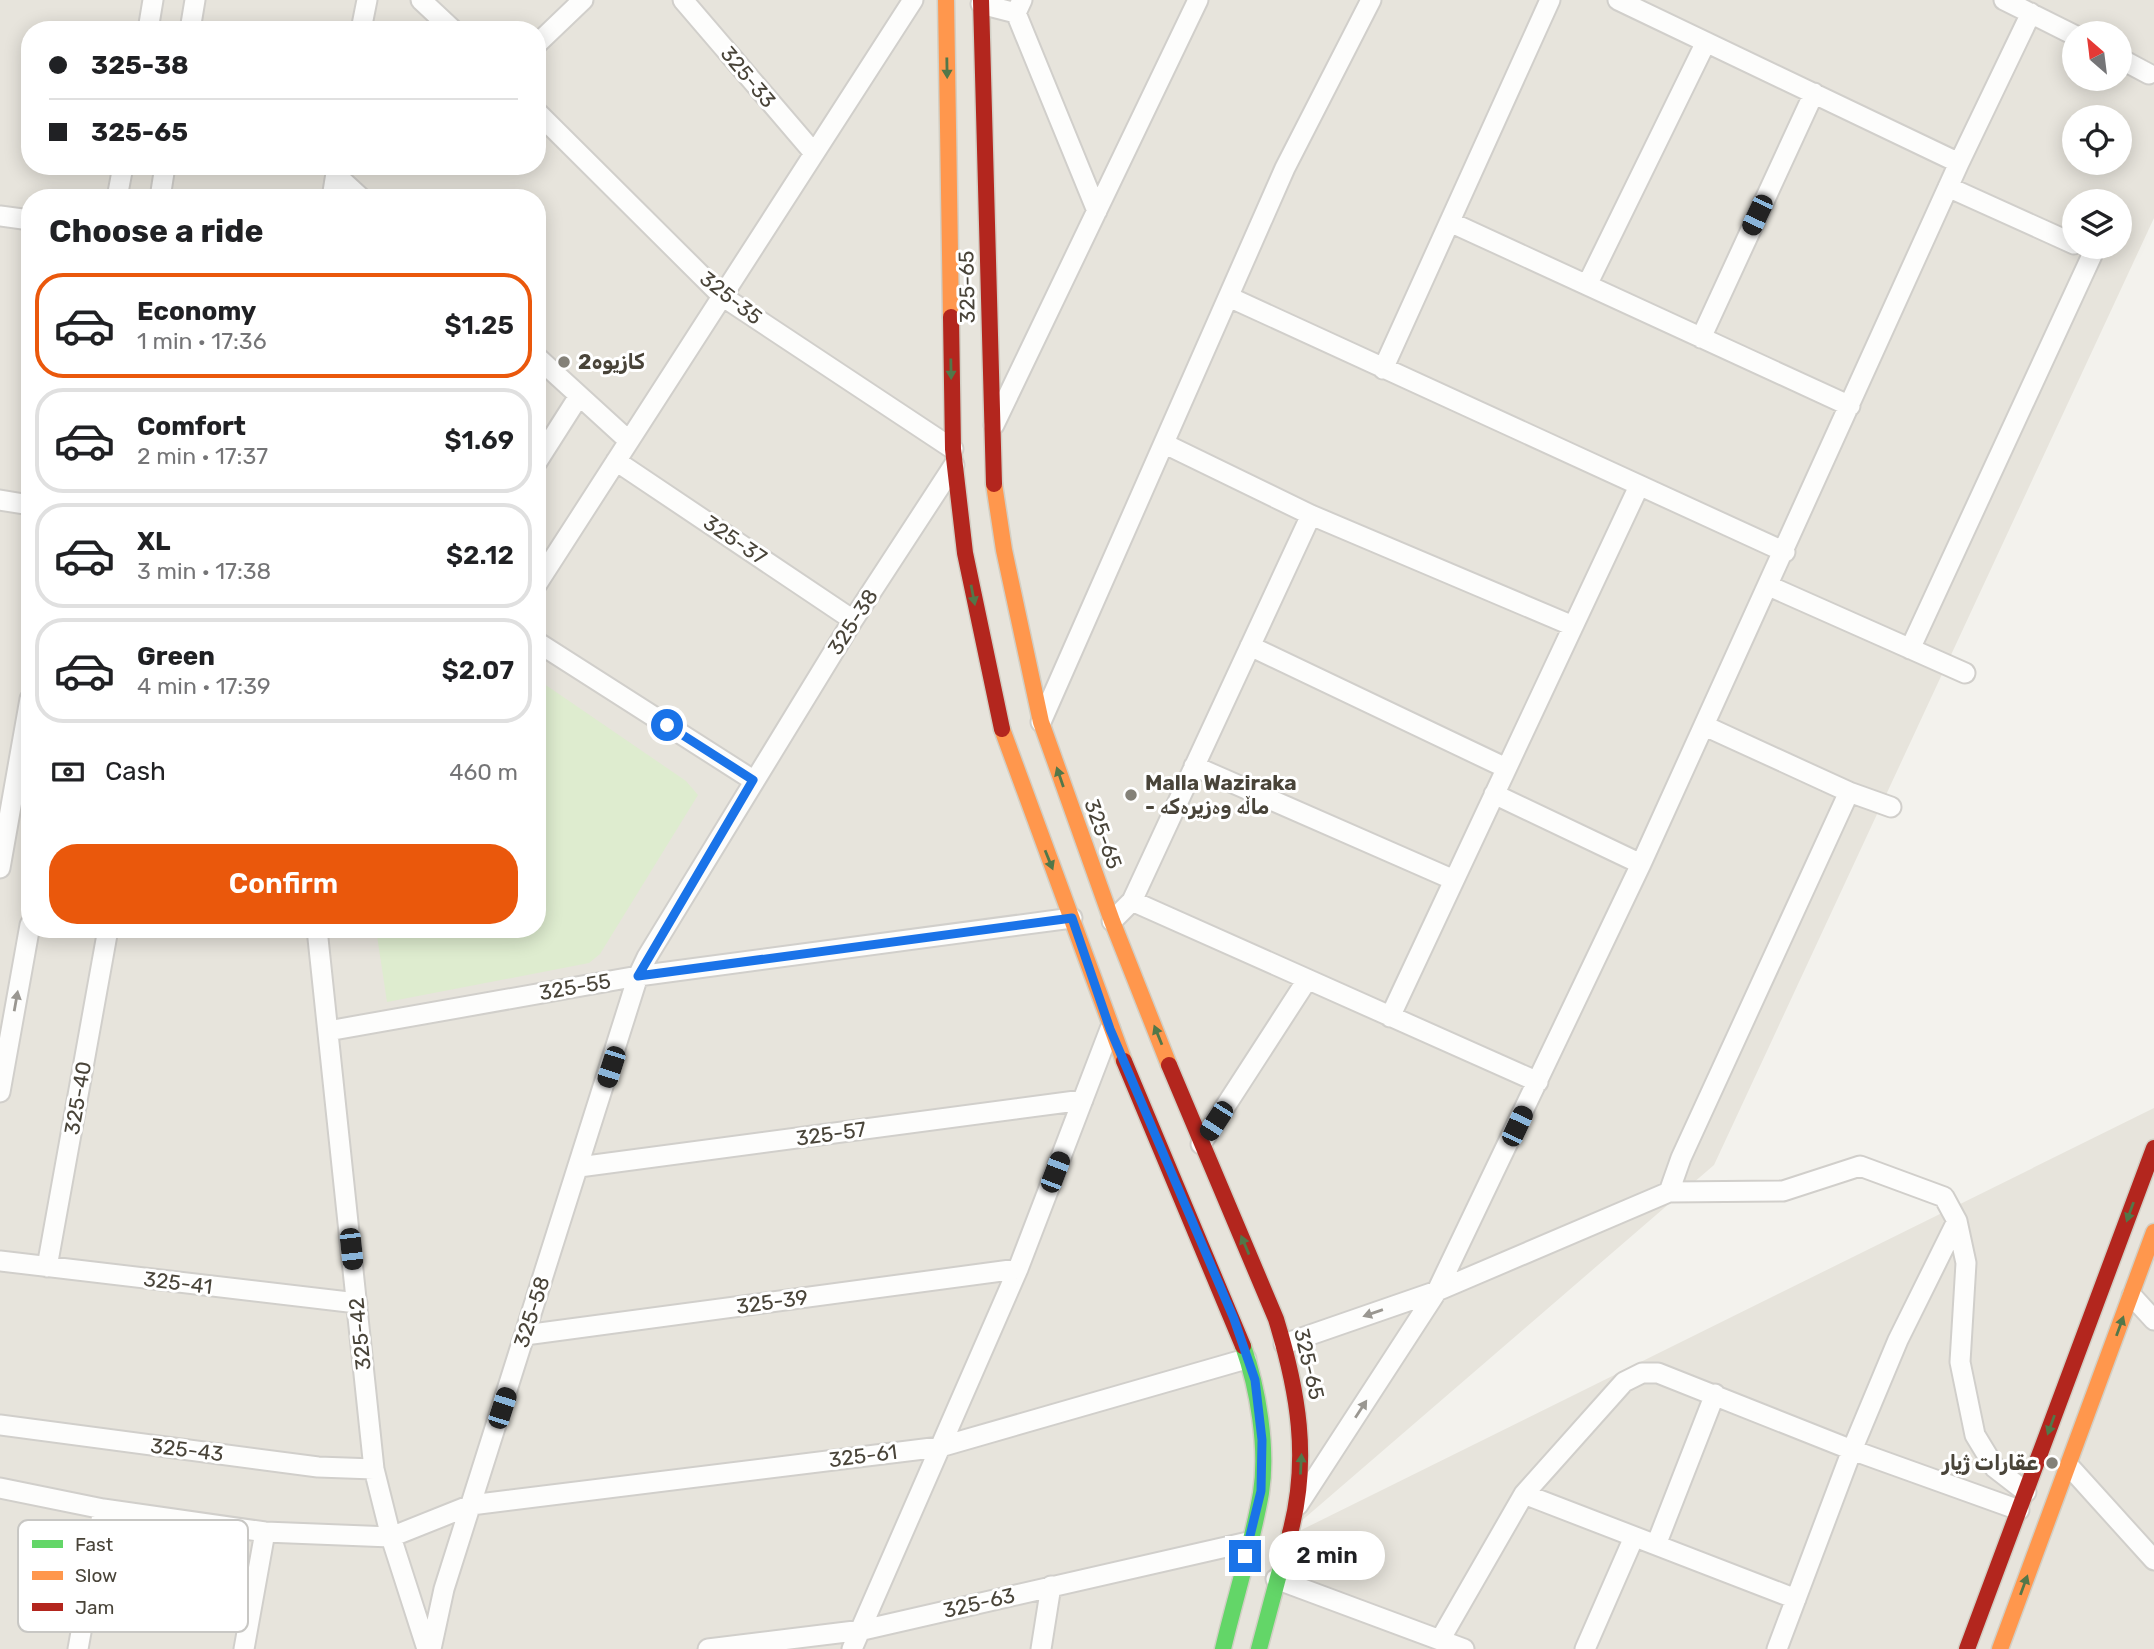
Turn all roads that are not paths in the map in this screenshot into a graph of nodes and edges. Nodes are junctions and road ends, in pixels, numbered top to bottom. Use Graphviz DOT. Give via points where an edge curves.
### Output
graph roads {
  1 [pos="153,0"];
  2 [pos="195,0"];
  3 [pos="367,0"];
  4 [pos="421,0"];
  5 [pos="583,0"];
  6 [pos="683,0"];
  7 [pos="912,0"];
  8 [pos="946,0"];
  9 [pos="1198,0"];
  10 [pos="1371,0"];
  11 [pos="1550,0"];
  12 [pos="1618,0"];
  13 [pos="2004,0"];
  14 [pos="981,2"];
  15 [pos="1019,6"];
  16 [pos="2031,13"];
  17 [pos="150,21"];
  18 [pos="192,21"];
  19 [pos="363,21"];
  20 [pos="443,21"];
  21 [pos="2062,29"];
  22 [pos="546,35"];
  23 [pos="1706,42"];
  24 [pos="2132,65"];
  25 [pos="2149,74"];
  26 [pos="1814,93"];
  27 [pos="546,121"];
  28 [pos="814,153"];
  29 [pos="1959,163"];
  30 [pos="340,175"];
  31 [pos="1948,187"];
  32 [pos="353,189"];
  33 [pos="1097,211"];
  34 [pos="0,216"];
  35 [pos="21,219"];
  36 [pos="1450,222"];
  37 [pos="2062,239"];
  38 [pos="2090,259"];
  39 [pos="1587,285"];
  40 [pos="722,296"];
  41 [pos="1229,297"];
  42 [pos="1701,338"];
  43 [pos="546,365"];
  44 [pos="1382,369"];
  45 [pos="579,396"];
  46 [pos="1850,407"];
  47 [pos="992,429"];
  48 [pos="629,441"];
  49 [pos="1165,444"];
  50 [pos="546,447"];
  51 [pos="954,457"];
  52 [pos="616,461"];
  53 [pos="1639,486"];
  54 [pos="0,500"];
  55 [pos="21,504"];
  56 [pos="1311,515"];
  57 [pos="1785,552"];
  58 [pos="546,569"];
  59 [pos="1769,586"];
  60 [pos="853,620"];
  61 [pos="1573,626"];
  62 [pos="1250,646"];
  63 [pos="546,648"];
  64 [pos="1910,649"];
  65 [pos="1965,673"];
  66 [pos="1041,722"];
  67 [pos="1705,726"];
  68 [pos="21,741"];
  69 [pos="1194,766"];
  70 [pos="1506,768"];
  71 [pos="753,780"];
  72 [pos="1849,792"];
  73 [pos="1494,794"];
  74 [pos="1891,807"];
  75 [pos="1052,812"];
  76 [pos="5,815"];
  77 [pos="1641,864"];
  78 [pos="0,868"];
  79 [pos="1454,880"];
  80 [pos="1132,901"];
  81 [pos="1072,918"];
  82 [pos="1112,921"];
  83 [pos="28,938"];
  84 [pos="106,938"];
  85 [pos="318,938"];
  86 [pos="638,976"];
  87 [pos="1307,979"];
  88 [pos="1390,1017"];
  89 [pos="1110,1029"];
  90 [pos="328,1031"];
  91 [pos="1,1080"];
  92 [pos="1538,1082"];
  93 [pos="1083,1100"];
  94 [pos="1201,1144"];
  95 [pos="2154,1148"];
  96 [pos="579,1167"];
  97 [pos="1669,1192"];
  98 [pos="1957,1221"];
  99 [pos="2154,1232"];
  100 [pos="0,1261"];
  101 [pos="47,1267"];
  102 [pos="1018,1269"];
  103 [pos="1437,1292"];
  104 [pos="2132,1296"];
  105 [pos="357,1303"];
  106 [pos="2154,1320"];
  107 [pos="525,1335"];
  108 [pos="1284,1344"];
  109 [pos="1246,1359"];
  110 [pos="2075,1359"];
  111 [pos="2104,1370"];
  112 [pos="1715,1394"];
  113 [pos="0,1425"];
  114 [pos="940,1447"];
  115 [pos="1852,1450"];
  116 [pos="2069,1466"];
  117 [pos="374,1469"];
  118 [pos="0,1488"];
  119 [pos="1524,1494"];
  120 [pos="2022,1501"];
  121 [pos="471,1505"];
  122 [pos="1297,1507"];
  123 [pos="103,1508"];
  124 [pos="101,1520"];
  125 [pos="184,1520"];
  126 [pos="248,1529"];
  127 [pos="265,1532"];
  128 [pos="1634,1537"];
  129 [pos="391,1538"];
  130 [pos="1248,1542"];
  131 [pos="1656,1545"];
  132 [pos="2154,1560"];
  133 [pos="1276,1579"];
  134 [pos="1051,1586"];
  135 [pos="1796,1599"];
  136 [pos="248,1627"];
  137 [pos="863,1630"];
  138 [pos="1440,1640"];
  139 [pos="2003,1647"];
  140 [pos="429,1649"];
  141 [pos="708,1649"];
  142 [pos="852,1649"];
  143 [pos="1041,1649"];
  144 [pos="1223,1649"];
  145 [pos="1259,1649"];
  146 [pos="1464,1649"];
  147 [pos="1585,1649"];
  148 [pos="1777,1649"];
  149 [pos="1967,1649"];
  1 -- 17 [label="street"];
  2 -- 18 [label="street"];
  3 -- 19 [label="street"];
  4 -- 20 [label="street"];
  5 -- 22 [label="street"];
  6 -- 28 [label="street, 325-33"];
  7 -- 28 [label="street"];
  8 -- 51 [label="street, 325-65, one-way"];
  9 -- 33 [label="street"];
  10 -- 41 [label="street" via="1285,168"];
  11 -- 36 [label="street"];
  12 -- 23 [label="street"];
  13 -- 16 [label="street"];
  14 -- 15 [label="street"];
  14 -- 47 [label="street, 325-65"];
  15 -- 33 [label="street"];
  16 -- 21 [label="street"];
  16 -- 29 [label="street"];
  23 -- 26 [label="street"];
  23 -- 39 [label="street"];
  24 -- 25 [label="street"];
  26 -- 29 [label="street"];
  26 -- 42 [label="street"];
  27 -- 40 [label="street, 325-35"];
  28 -- 40 [label="street"];
  29 -- 31 [label="street"];
  30 -- 32 [label="street"];
  31 -- 37 [label="street"];
  31 -- 46 [label="street"];
  33 -- 47 [label="street"];
  34 -- 35 [label="street"];
  36 -- 39 [label="street"];
  36 -- 44 [label="street"];
  38 -- 64 [label="street"];
  39 -- 42 [label="street"];
  40 -- 48 [label="street"];
  40 -- 51 [label="street, 325-35"];
  41 -- 44 [label="street"];
  41 -- 49 [label="street"];
  42 -- 46 [label="street"];
  43 -- 45 [label="street"];
  44 -- 53 [label="street"];
  45 -- 48 [label="street"];
  45 -- 50 [label="street"];
  46 -- 57 [label="street"];
  47 -- 66 [label="street, 325-65" via="998,515"];
  48 -- 52 [label="street"];
  49 -- 56 [label="street"];
  49 -- 66 [label="street"];
  51 -- 60 [label="street, 325-38"];
  51 -- 75 [label="street, 325-65, one-way" via="965,553 1002,729"];
  52 -- 58 [label="street"];
  52 -- 60 [label="street, 325-37"];
  53 -- 57 [label="street"];
  53 -- 61 [label="street"];
  54 -- 55 [label="street"];
  56 -- 61 [label="street"];
  56 -- 62 [label="street"];
  57 -- 59 [label="street"];
  59 -- 64 [label="street"];
  59 -- 67 [label="street"];
  60 -- 71 [label="street, 325-38"];
  61 -- 70 [label="street"];
  62 -- 69 [label="street"];
  62 -- 70 [label="street"];
  63 -- 71 [label="street"];
  64 -- 65 [label="street"];
  75 -- 66 [label="street, 325-65, one-way"];
  67 -- 72 [label="street"];
  67 -- 77 [label="street"];
  68 -- 76 [label="street"];
  69 -- 79 [label="street"];
  69 -- 80 [label="street"];
  70 -- 73 [label="street"];
  71 -- 86 [label="street, 325-38"];
  72 -- 74 [label="street"];
  72 -- 97 [label="street"];
  73 -- 77 [label="street"];
  73 -- 79 [label="street"];
  75 -- 81 [label="street, 325-65, one-way"];
  75 -- 82 [label="street, 325-65"];
  76 -- 78 [label="street"];
  77 -- 92 [label="street"];
  79 -- 88 [label="street"];
  80 -- 82 [label="street"];
  80 -- 87 [label="street"];
  81 -- 86 [label="street, 325-55"];
  81 -- 89 [label="street, 325-65"];
  94 -- 82 [label="street, 325-65, one-way"];
  91 -- 83 [label="street, one-way"];
  84 -- 101 [label="street, 325-40"];
  85 -- 90 [label="street, 325-42"];
  86 -- 90 [label="street, 325-55"];
  86 -- 96 [label="street, 325-58"];
  87 -- 88 [label="street"];
  87 -- 94 [label="street"];
  88 -- 92 [label="street"];
  89 -- 93 [label="street"];
  89 -- 109 [label="street, 325-65" via="1234,1319"];
  90 -- 105 [label="street, 325-42"];
  92 -- 103 [label="street"];
  93 -- 96 [label="street, 325-57"];
  93 -- 102 [label="street"];
  108 -- 94 [label="street, 325-65, one-way"];
  95 -- 110 [label="street, one-way"];
  96 -- 107 [label="street, 325-58"];
  97 -- 98 [label="street" via="1783,1191 1860,1166 1944,1197"];
  97 -- 103 [label="street"];
  98 -- 115 [label="street" via="1898,1340"];
  98 -- 120 [label="street" via="1966,1263 1960,1362 1975,1434"];
  99 -- 104 [label="street"];
  100 -- 101 [label="street, 325-41"];
  101 -- 105 [label="street, 325-41"];
  102 -- 107 [label="street, 325-39"];
  102 -- 114 [label="street"];
  103 -- 108 [label="street, one-way"];
  122 -- 103 [label="street, one-way"];
  104 -- 106 [label="street"];
  111 -- 104 [label="street, one-way"];
  105 -- 117 [label="street, 325-42"];
  107 -- 121 [label="street, 325-58"];
  122 -- 108 [label="street, 325-65, one-way" via="1300,1421"];
  109 -- 114 [label="street, 325-61"];
  109 -- 130 [label="street, 325-65" via="1255,1380 1262,1440 1261,1491"];
  110 -- 111 [label="street"];
  110 -- 120 [label="street, one-way"];
  111 -- 116 [label="street"];
  112 -- 115 [label="street"];
  112 -- 119 [label="street" via="1658,1373 1642,1373 1624,1382"];
  112 -- 131 [label="street"];
  113 -- 117 [label="street, 325-43" via="318,1467"];
  114 -- 121 [label="street, 325-61"];
  114 -- 137 [label="street"];
  115 -- 120 [label="street"];
  115 -- 135 [label="street"];
  116 -- 132 [label="street"];
  139 -- 116 [label="street, one-way"];
  117 -- 129 [label="street, 325-42"];
  118 -- 123 [label="street"];
  119 -- 128 [label="street"];
  119 -- 138 [label="street"];
  120 -- 149 [label="street"];
  121 -- 129 [label="street, 325-61"];
  121 -- 140 [label="street, 325-58"];
  122 -- 133 [label="street, 325-65"];
  123 -- 124 [label="street"];
  123 -- 125 [label="street"];
  126 -- 127 [label="street"];
  127 -- 129 [label="street"];
  127 -- 136 [label="street"];
  128 -- 131 [label="street"];
  128 -- 147 [label="street"];
  129 -- 140 [label="street, 325-42"];
  130 -- 134 [label="street, 325-63"];
  130 -- 144 [label="street, 325-65"];
  131 -- 135 [label="street"];
  133 -- 138 [label="street"];
  133 -- 145 [label="street, 325-65"];
  134 -- 137 [label="street, 325-63"];
  134 -- 143 [label="street"];
  135 -- 148 [label="street"];
  137 -- 141 [label="street, 325-63"];
  137 -- 142 [label="street"];
  138 -- 146 [label="street"];
}
